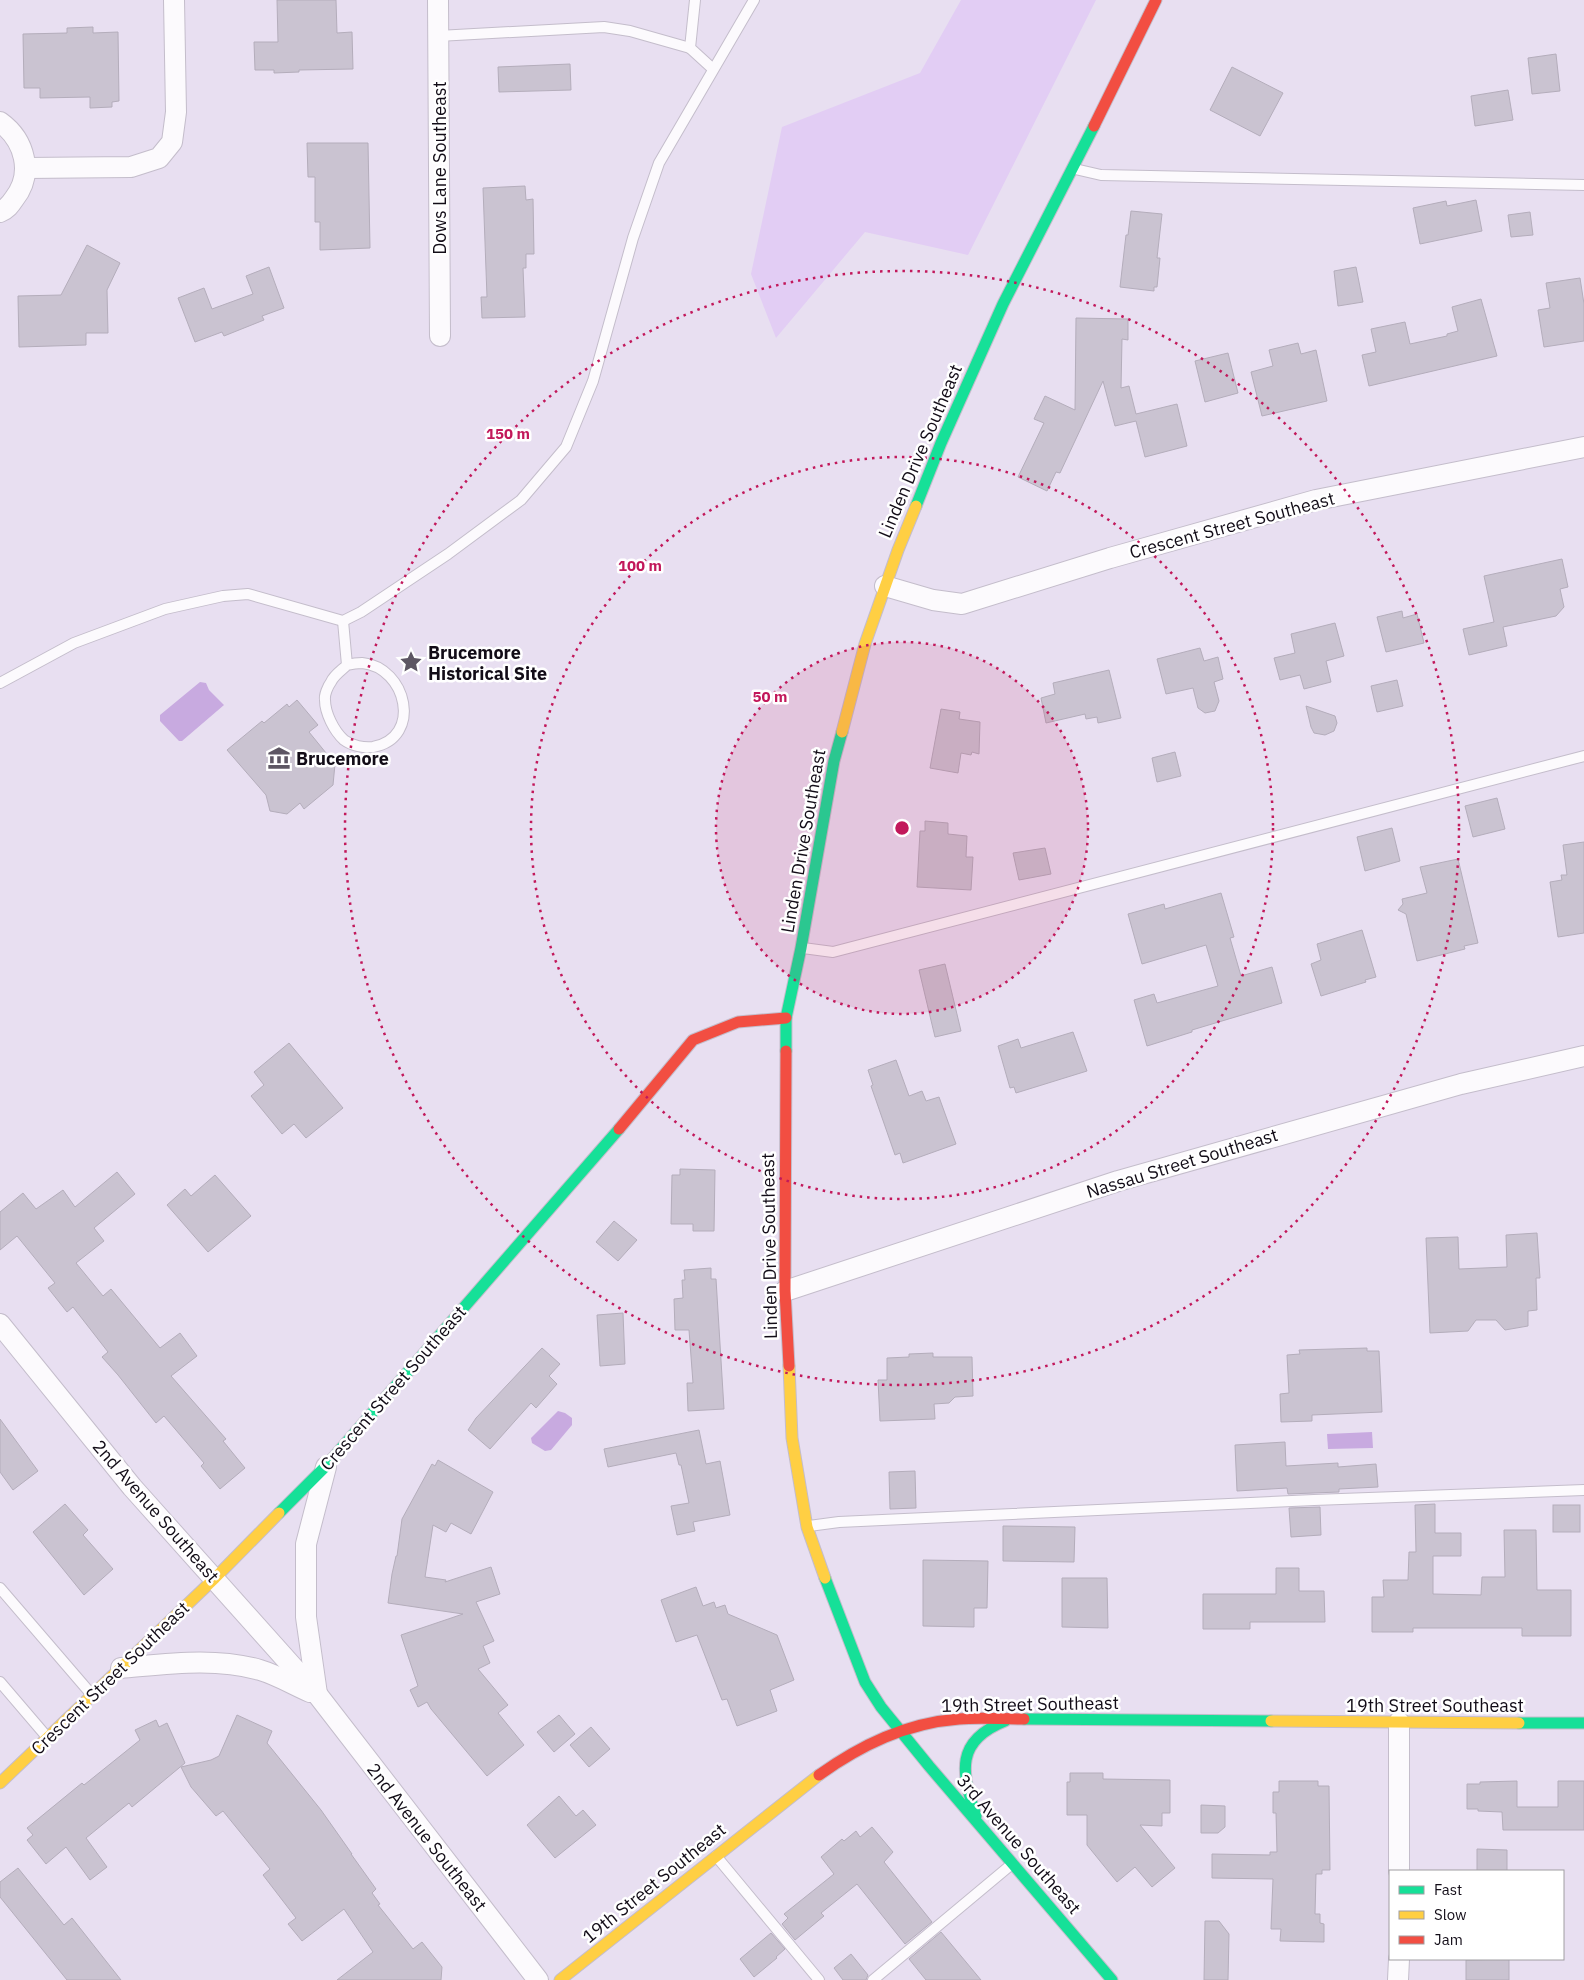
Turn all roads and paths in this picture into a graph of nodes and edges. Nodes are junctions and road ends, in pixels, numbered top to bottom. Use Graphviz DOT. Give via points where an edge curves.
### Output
graph roads {
  1 [pos="174,0"];
  2 [pos="438,0"];
  3 [pos="695,0"];
  4 [pos="754,0"];
  5 [pos="1156,0"];
  6 [pos="438,36"];
  7 [pos="690,48"];
  8 [pos="713,69"];
  9 [pos="0,122"];
  10 [pos="26,168"];
  11 [pos="1074,168"];
  12 [pos="1584,185"];
  13 [pos="0,212"];
  14 [pos="440,336"];
  15 [pos="1584,447"];
  16 [pos="885,586"];
  17 [pos="343,621"];
  18 [pos="347,665"];
  19 [pos="0,683"];
  20 [pos="1584,756"];
  21 [pos="801,948"];
  22 [pos="786,1018"];
  23 [pos="1584,1056"];
  24 [pos="785,1291"];
  25 [pos="0,1324"];
  26 [pos="326,1466"];
  27 [pos="1584,1490"];
  28 [pos="807,1527"];
  29 [pos="215,1578"];
  30 [pos="0,1588"];
  31 [pos="121,1668"];
  32 [pos="0,1682"];
  33 [pos="317,1694"];
  34 [pos="92,1696"];
  35 [pos="1011,1720"];
  36 [pos="1399,1722"];
  37 [pos="1584,1723"];
  38 [pos="899,1731"];
  39 [pos="48,1737"];
  40 [pos="0,1783"];
  41 [pos="980,1826"];
  42 [pos="716,1855"];
  43 [pos="1012,1863"];
  44 [pos="1399,1870"];
  45 [pos="1398,1960"];
  46 [pos="538,1980"];
  47 [pos="560,1980"];
  48 [pos="819,1980"];
  49 [pos="873,1980"];
  50 [pos="1112,1980"];
  51 [pos="1398,1980"];
  1 -- 10 [label="street" via="176,112 172,142 159,158 131,166"];
  2 -- 6 [label="street, Dows Lane Southeast"];
  3 -- 7 [label="lane"];
  4 -- 8 [label="lane"];
  5 -- 11 [label="street, Linden Drive Southeast"];
  6 -- 7 [label="lane" via="604,27"];
  6 -- 14 [label="street, Dows Lane Southeast"];
  7 -- 8 [label="lane"];
  8 -- 17 [label="lane" via="659,162 633,238 593,381 566,446 521,500 448,554"];
  9 -- 10 [label="street" via="10,129 22,147"];
  10 -- 13 [label="street" via="20,191"];
  11 -- 12 [label="lane" via="1101,176"];
  11 -- 16 [label="street, Linden Drive Southeast" via="995,322 940,443"];
  15 -- 16 [label="street, Crescent Street Southeast" via="1316,500 962,604 933,600"];
  16 -- 21 [label="street, Linden Drive Southeast" via="865,644 834,761"];
  17 -- 18 [label="lane"];
  17 -- 19 [label="lane" via="248,594 222,596 165,609 74,643"];
  18 -- 18 [label="lane" via="332,680 324,698 330,721 345,740 365,748 383,745 397,737 404,700 396,683 379,668 361,663"];
  20 -- 21 [label="lane" via="833,952"];
  21 -- 22 [label="street, Linden Drive Southeast"];
  22 -- 24 [label="street, Linden Drive Southeast"];
  22 -- 26 [label="street, Crescent Street Southeast" via="738,1022 693,1040"];
  23 -- 24 [label="street, Nassau Street Southeast" via="1461,1084 1146,1173"];
  24 -- 28 [label="street, Linden Drive Southeast" via="792,1438"];
  25 -- 29 [label="street, 2nd Avenue Southeast" via="132,1486"];
  26 -- 29 [label="street, Crescent Street Southeast"];
  26 -- 33 [label="street, 2nd Avenue Southeast" via="306,1544 306,1618"];
  27 -- 28 [label="lane" via="839,1522"];
  28 -- 38 [label="street, Linden Drive Southeast" via="865,1682"];
  29 -- 31 [label="street, Crescent Street Southeast"];
  29 -- 33 [label="street, 2nd Avenue Southeast"];
  30 -- 34 [label="lane"];
  31 -- 33 [label="street, 2nd Avenue Southeast" via="194,1662 228,1663 261,1670"];
  31 -- 34 [label="street, Crescent Street Southeast"];
  32 -- 39 [label="lane"];
  33 -- 46 [label="street, 2nd Avenue Southeast"];
  34 -- 39 [label="street, Crescent Street Southeast"];
  35 -- 36 [label="street, 19th Street Southeast"];
  35 -- 38 [label="street, 19th Street Southeast" via="959,1719"];
  35 -- 41 [label="street" via="981,1732 966,1751 967,1784"];
  36 -- 37 [label="street, 19th Street Southeast"];
  36 -- 44 [label="street"];
  38 -- 41 [label="street, 3rd Avenue Southeast"];
  38 -- 42 [label="street, 19th Street Southeast" via="855,1751 826,1770"];
  39 -- 40 [label="street, Crescent Street Southeast"];
  41 -- 43 [label="street, 3rd Avenue Southeast"];
  42 -- 47 [label="street, 19th Street Southeast"];
  42 -- 48 [label="lane"];
  43 -- 49 [label="lane"];
  43 -- 50 [label="street, 3rd Avenue Southeast"];
  45 -- 51 [label="street"];
}
